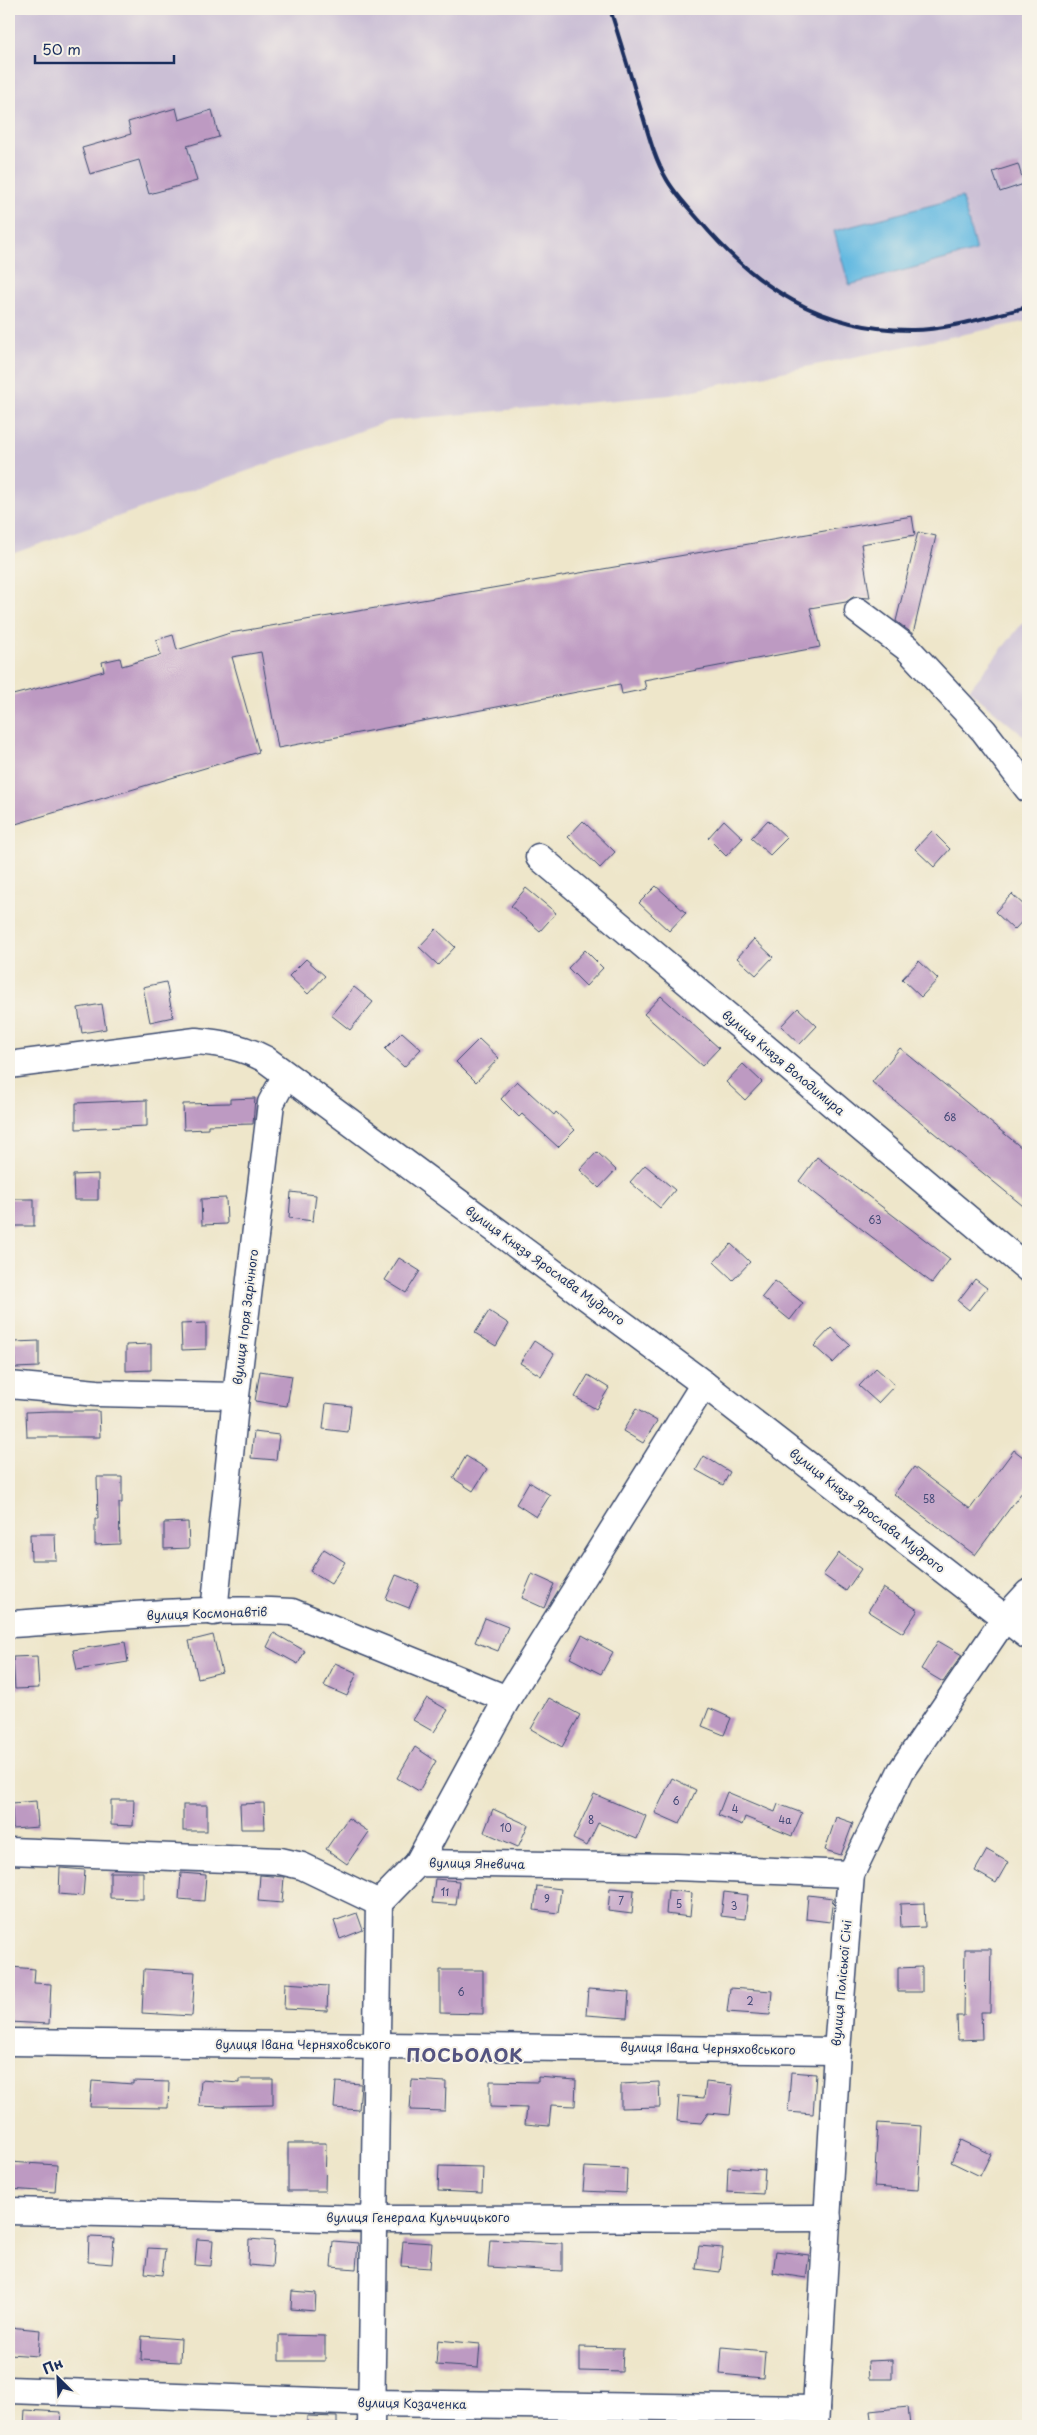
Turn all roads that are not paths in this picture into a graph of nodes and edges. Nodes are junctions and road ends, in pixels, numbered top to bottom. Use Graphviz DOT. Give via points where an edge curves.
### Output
graph roads {
  1 [pos="858,611"];
  2 [pos="1028,789"];
  3 [pos="538,857"];
  4 [pos="9,1065"];
  5 [pos="286,1075"];
  6 [pos="1028,1269"];
  7 [pos="704,1384"];
  8 [pos="9,1385"];
  9 [pos="236,1396"];
  10 [pos="1028,1592"];
  11 [pos="214,1612"];
  12 [pos="1004,1618"];
  13 [pos="9,1624"];
  14 [pos="1028,1636"];
  15 [pos="507,1700"];
  16 [pos="9,1851"];
  17 [pos="418,1863"];
  18 [pos="851,1874"];
  19 [pos="379,1903"];
  20 [pos="9,2042"];
  21 [pos="376,2045"];
  22 [pos="837,2051"];
  23 [pos="9,2211"];
  24 [pos="828,2218"];
  25 [pos="374,2219"];
  26 [pos="9,2390"];
  27 [pos="371,2415"];
  28 [pos="816,2418"];
  1 -- 2 [label="street" via="907,648 984,731"];
  3 -- 6 [label="street, вулиця Князя Володимира"];
  4 -- 5 [label="street, вулиця Князя Ярослава Мудрого" via="196,1041 246,1049"];
  5 -- 7 [label="street, вулиця Князя Ярослава Мудрого"];
  5 -- 9 [label="street, вулиця Ігоря Зарічного" via="272,1103"];
  7 -- 12 [label="street, вулиця Князя Ярослава Мудрого"];
  7 -- 15 [label="street"];
  8 -- 9 [label="street, вулиця Ігоря Зарічного" via="97,1393"];
  9 -- 11 [label="street"];
  10 -- 12 [label="street, вулиця Поліської Січі"];
  11 -- 13 [label="street, вулиця Космонавтів"];
  11 -- 15 [label="street, вулиця Космонавтів" via="292,1612"];
  12 -- 14 [label="street, вулиця Князя Ярослава Мудрого"];
  12 -- 18 [label="street, вулиця Поліської Січі" via="901,1771"];
  15 -- 17 [label="street"];
  16 -- 19 [label="street" via="280,1861 302,1866"];
  17 -- 18 [label="street, вулиця Яневича" via="676,1867"];
  17 -- 19 [label="street, вулиця Яневича"];
  18 -- 22 [label="street, вулиця Поліської Січі"];
  19 -- 21 [label="street"];
  20 -- 21 [label="street, вулиця Івана Черняховського"];
  21 -- 22 [label="street, вулиця Івана Черняховського"];
  21 -- 25 [label="street"];
  22 -- 24 [label="street, вулиця Поліської Січі"];
  23 -- 25 [label="street, вулиця Генерала Кульчицького"];
  24 -- 25 [label="street, вулиця Генерала Кульчицького"];
  24 -- 28 [label="street, вулиця Поліської Січі"];
  25 -- 27 [label="street"];
  26 -- 27 [label="street, вулиця Козаченка"];
  27 -- 28 [label="street, вулиця Козаченка"];
}
